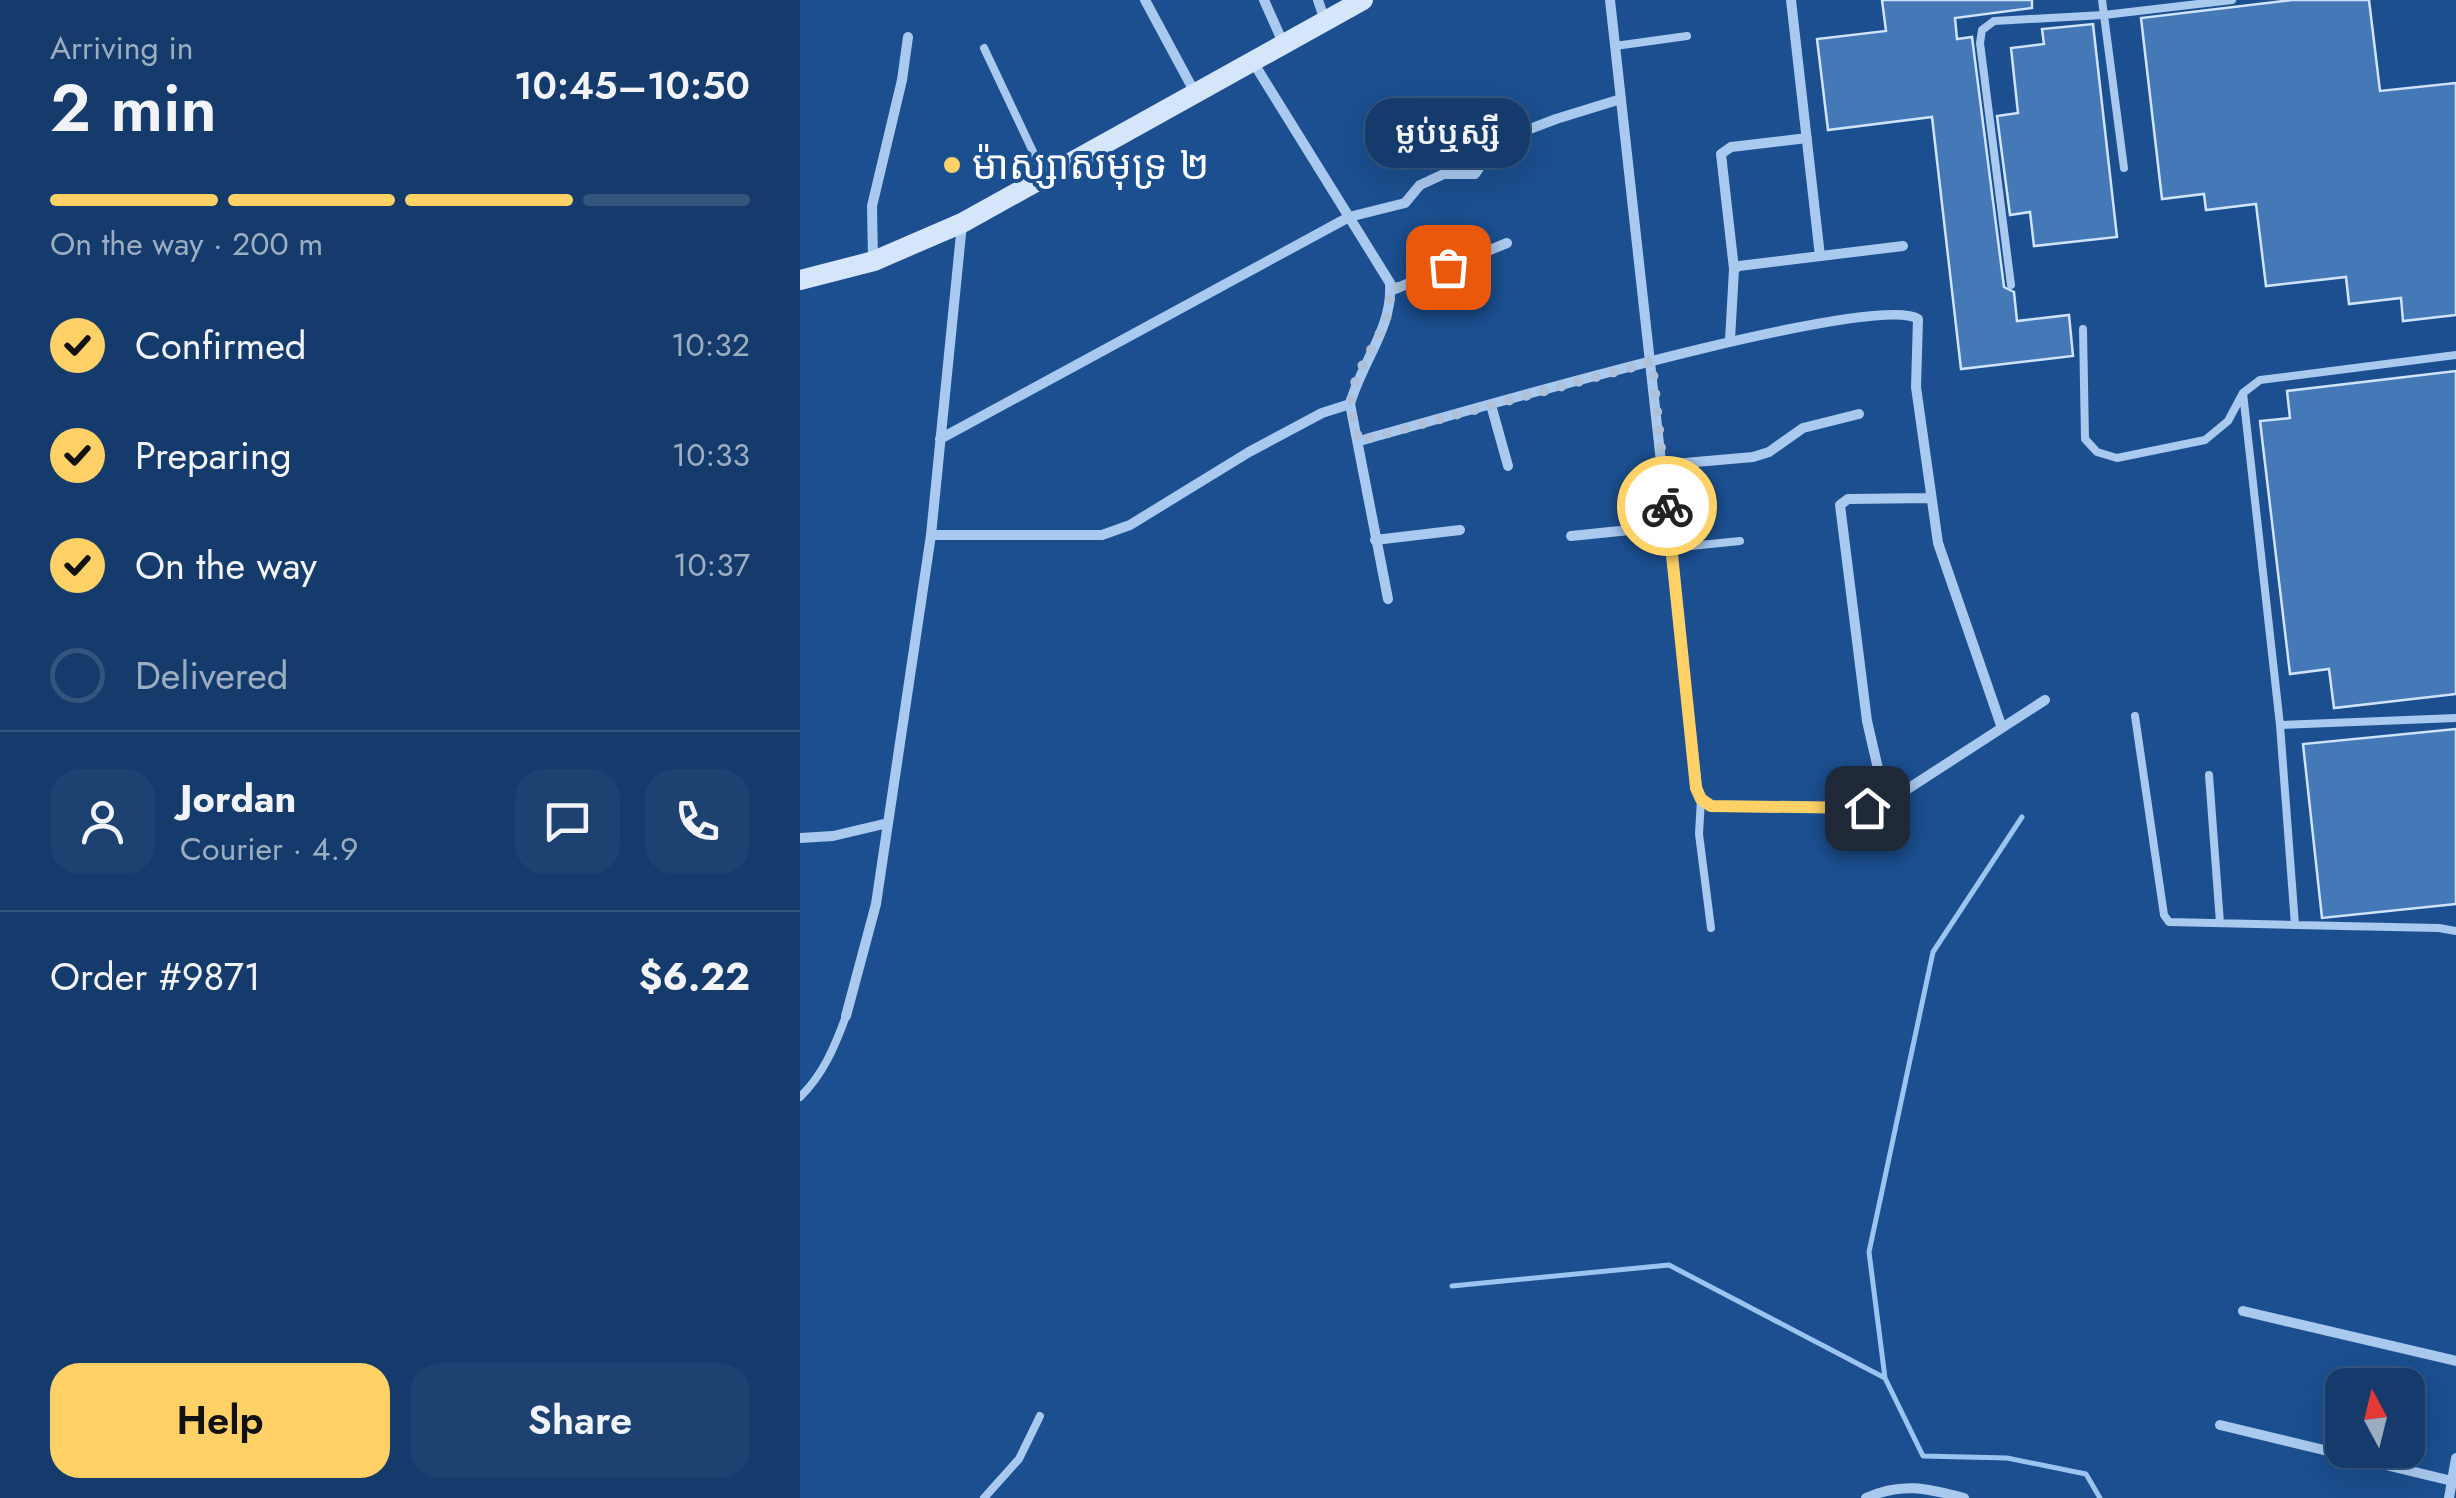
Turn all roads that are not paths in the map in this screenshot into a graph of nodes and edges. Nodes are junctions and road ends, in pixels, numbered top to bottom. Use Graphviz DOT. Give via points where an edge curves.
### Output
graph roads {
  1 [pos="1145,0"];
  2 [pos="1264,0"];
  3 [pos="1318,0"];
  4 [pos="1363,0"];
  5 [pos="1610,0"];
  6 [pos="1791,0"];
  7 [pos="2102,0"];
  8 [pos="2232,0"];
  9 [pos="2104,14"];
  10 [pos="1325,21"];
  11 [pos="1687,36"];
  12 [pos="908,38"];
  13 [pos="1284,45"];
  14 [pos="1615,46"];
  15 [pos="984,48"];
  16 [pos="1252,61"];
  17 [pos="1194,91"];
  18 [pos="1621,99"];
  19 [pos="1807,138"];
  20 [pos="2124,168"];
  21 [pos="1044,176"];
  22 [pos="1349,217"];
  23 [pos="962,222"];
  24 [pos="1507,243"];
  25 [pos="1903,246"];
  26 [pos="1820,256"];
  27 [pos="874,260"];
  28 [pos="1734,270"];
  29 [pos="800,280"];
  30 [pos="2011,285"];
  31 [pos="1390,290"];
  32 [pos="2084,330"];
  33 [pos="1730,340"];
  34 [pos="2456,355"];
  35 [pos="1652,362"];
  36 [pos="2243,393"];
  37 [pos="1350,404"];
  38 [pos="1491,406"];
  39 [pos="1859,414"];
  40 [pos="940,439"];
  41 [pos="1359,441"];
  42 [pos="1662,465"];
  43 [pos="1508,466"];
  44 [pos="1931,498"];
  45 [pos="1669,526"];
  46 [pos="1460,530"];
  47 [pos="931,534"];
  48 [pos="1571,536"];
  49 [pos="1375,540"];
  50 [pos="1740,541"];
  51 [pos="1671,548"];
  52 [pos="1388,599"];
  53 [pos="2045,700"];
  54 [pos="2135,716"];
  55 [pos="2456,718"];
  56 [pos="2280,725"];
  57 [pos="2002,728"];
  58 [pos="2209,775"];
  59 [pos="1701,799"];
  60 [pos="1886,803"];
  61 [pos="888,823"];
  62 [pos="800,838"];
  63 [pos="2220,922"];
  64 [pos="2295,925"];
  65 [pos="1710,928"];
  66 [pos="2456,931"];
  67 [pos="846,1016"];
  68 [pos="800,1098"];
  69 [pos="2242,1310"];
  70 [pos="2456,1362"];
  71 [pos="1040,1416"];
  72 [pos="2220,1425"];
  73 [pos="2456,1458"];
  74 [pos="2452,1482"];
  75 [pos="984,1498"];
  76 [pos="1866,1498"];
  77 [pos="1964,1498"];
  78 [pos="2449,1498"];
  1 -- 17 [label="street"];
  2 -- 13 [label="street"];
  3 -- 10 [label="street"];
  4 -- 10 [label="main road"];
  5 -- 14 [label="street"];
  6 -- 19 [label="street"];
  7 -- 9 [label="lane"];
  8 -- 9 [label="lane"];
  9 -- 20 [label="lane"];
  9 -- 30 [label="lane" via="1994,21 1982,30"];
  10 -- 13 [label="main road"];
  11 -- 14 [label="lane"];
  12 -- 27 [label="street" via="872,206"];
  13 -- 16 [label="main road"];
  14 -- 18 [label="street"];
  15 -- 21 [label="lane"];
  16 -- 17 [label="main road"];
  16 -- 22 [label="street"];
  17 -- 21 [label="main road"];
  18 -- 22 [label="street" via="1496,142 1475,174 1444,174 1420,184 1405,203"];
  18 -- 35 [label="street"];
  19 -- 26 [label="street"];
  19 -- 28 [label="street" via="1721,154"];
  21 -- 23 [label="main road"];
  22 -- 31 [label="street"];
  22 -- 40 [label="street"];
  23 -- 27 [label="main road"];
  23 -- 40 [label="street"];
  24 -- 31 [label="street"];
  25 -- 26 [label="street"];
  26 -- 28 [label="street"];
  27 -- 29 [label="main road"];
  28 -- 33 [label="street"];
  31 -- 37 [label="street" via="1388,320"];
  32 -- 36 [label="lane" via="2085,439 2096,452 2117,458 2205,440 2228,421"];
  33 -- 35 [label="street"];
  33 -- 44 [label="street" via="1866,315 1918,319 1916,387"];
  34 -- 36 [label="lane" via="2290,374 2260,380"];
  35 -- 38 [label="street"];
  35 -- 42 [label="street"];
  36 -- 56 [label="lane"];
  37 -- 41 [label="street"];
  37 -- 47 [label="street" via="1322,413 1102,536"];
  38 -- 41 [label="street"];
  38 -- 43 [label="street"];
  39 -- 42 [label="street" via="1803,428 1754,456"];
  40 -- 47 [label="street"];
  41 -- 49 [label="street"];
  42 -- 45 [label="street"];
  44 -- 57 [label="street" via="1938,544"];
  44 -- 60 [label="street" via="1840,505 1867,721"];
  45 -- 48 [label="street"];
  45 -- 51 [label="street"];
  46 -- 49 [label="street"];
  47 -- 61 [label="street"];
  49 -- 52 [label="street"];
  50 -- 51 [label="lane"];
  51 -- 59 [label="street"];
  53 -- 57 [label="street"];
  54 -- 63 [label="lane" via="2164,915 2169,922"];
  55 -- 56 [label="lane"];
  56 -- 64 [label="lane"];
  57 -- 60 [label="street"];
  58 -- 63 [label="lane"];
  59 -- 60 [label="street" via="1711,806"];
  59 -- 65 [label="lane"];
  61 -- 62 [label="street"];
  61 -- 67 [label="street" via="876,904"];
  63 -- 64 [label="lane"];
  64 -- 66 [label="lane"];
  67 -- 68 [label="lane" via="835,1047"];
  69 -- 70 [label="street"];
  71 -- 75 [label="lane" via="1019,1459"];
  72 -- 74 [label="street"];
  73 -- 74 [label="street"];
  74 -- 78 [label="street"];
  76 -- 77 [label="street" via="1904,1486"];
}
